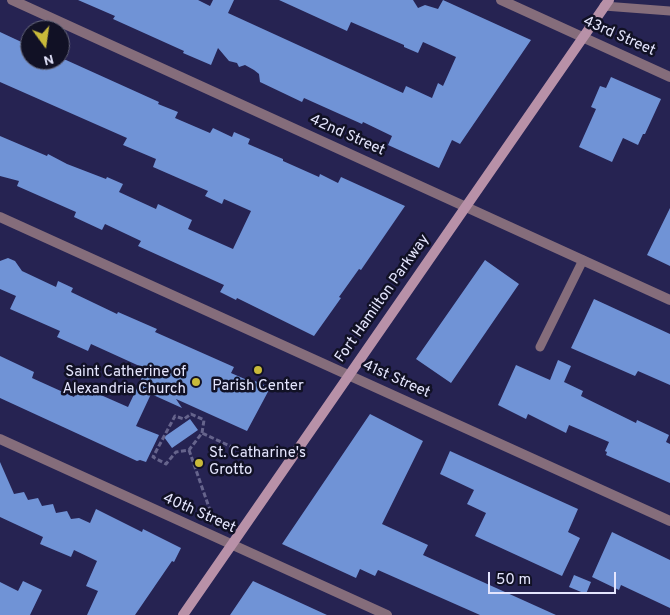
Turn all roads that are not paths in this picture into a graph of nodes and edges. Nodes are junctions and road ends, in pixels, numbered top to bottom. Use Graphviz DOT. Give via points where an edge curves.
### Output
graph roads {
  1 [pos="12,0"];
  2 [pos="501,0"];
  3 [pos="606,3"];
  4 [pos="670,12"];
  5 [pos="583,37"];
  6 [pos="670,77"];
  7 [pos="465,206"];
  8 [pos="0,217"];
  9 [pos="583,260"];
  10 [pos="670,300"];
  11 [pos="540,347"];
  12 [pos="348,375"];
  13 [pos="0,439"];
  14 [pos="670,521"];
  15 [pos="231,544"];
  16 [pos="183,615"];
  17 [pos="387,615"];
  1 -- 7 [label="street, 42nd Street"];
  2 -- 5 [label="street, 43rd Street"];
  3 -- 4 [label="lane"];
  3 -- 5 [label="main road, Fort Hamilton Parkway"];
  5 -- 6 [label="street, 43rd Street"];
  5 -- 7 [label="main road, Fort Hamilton Parkway"];
  7 -- 9 [label="street, 42nd Street"];
  7 -- 12 [label="main road, Fort Hamilton Parkway"];
  8 -- 12 [label="street, 41st Street"];
  9 -- 10 [label="street, 42nd Street"];
  9 -- 11 [label="lane"];
  12 -- 14 [label="street, 41st Street"];
  12 -- 15 [label="main road, Fort Hamilton Parkway"];
  13 -- 15 [label="street, 40th Street"];
  15 -- 16 [label="main road, Fort Hamilton Parkway"];
  15 -- 17 [label="street, 40th Street"];
}
